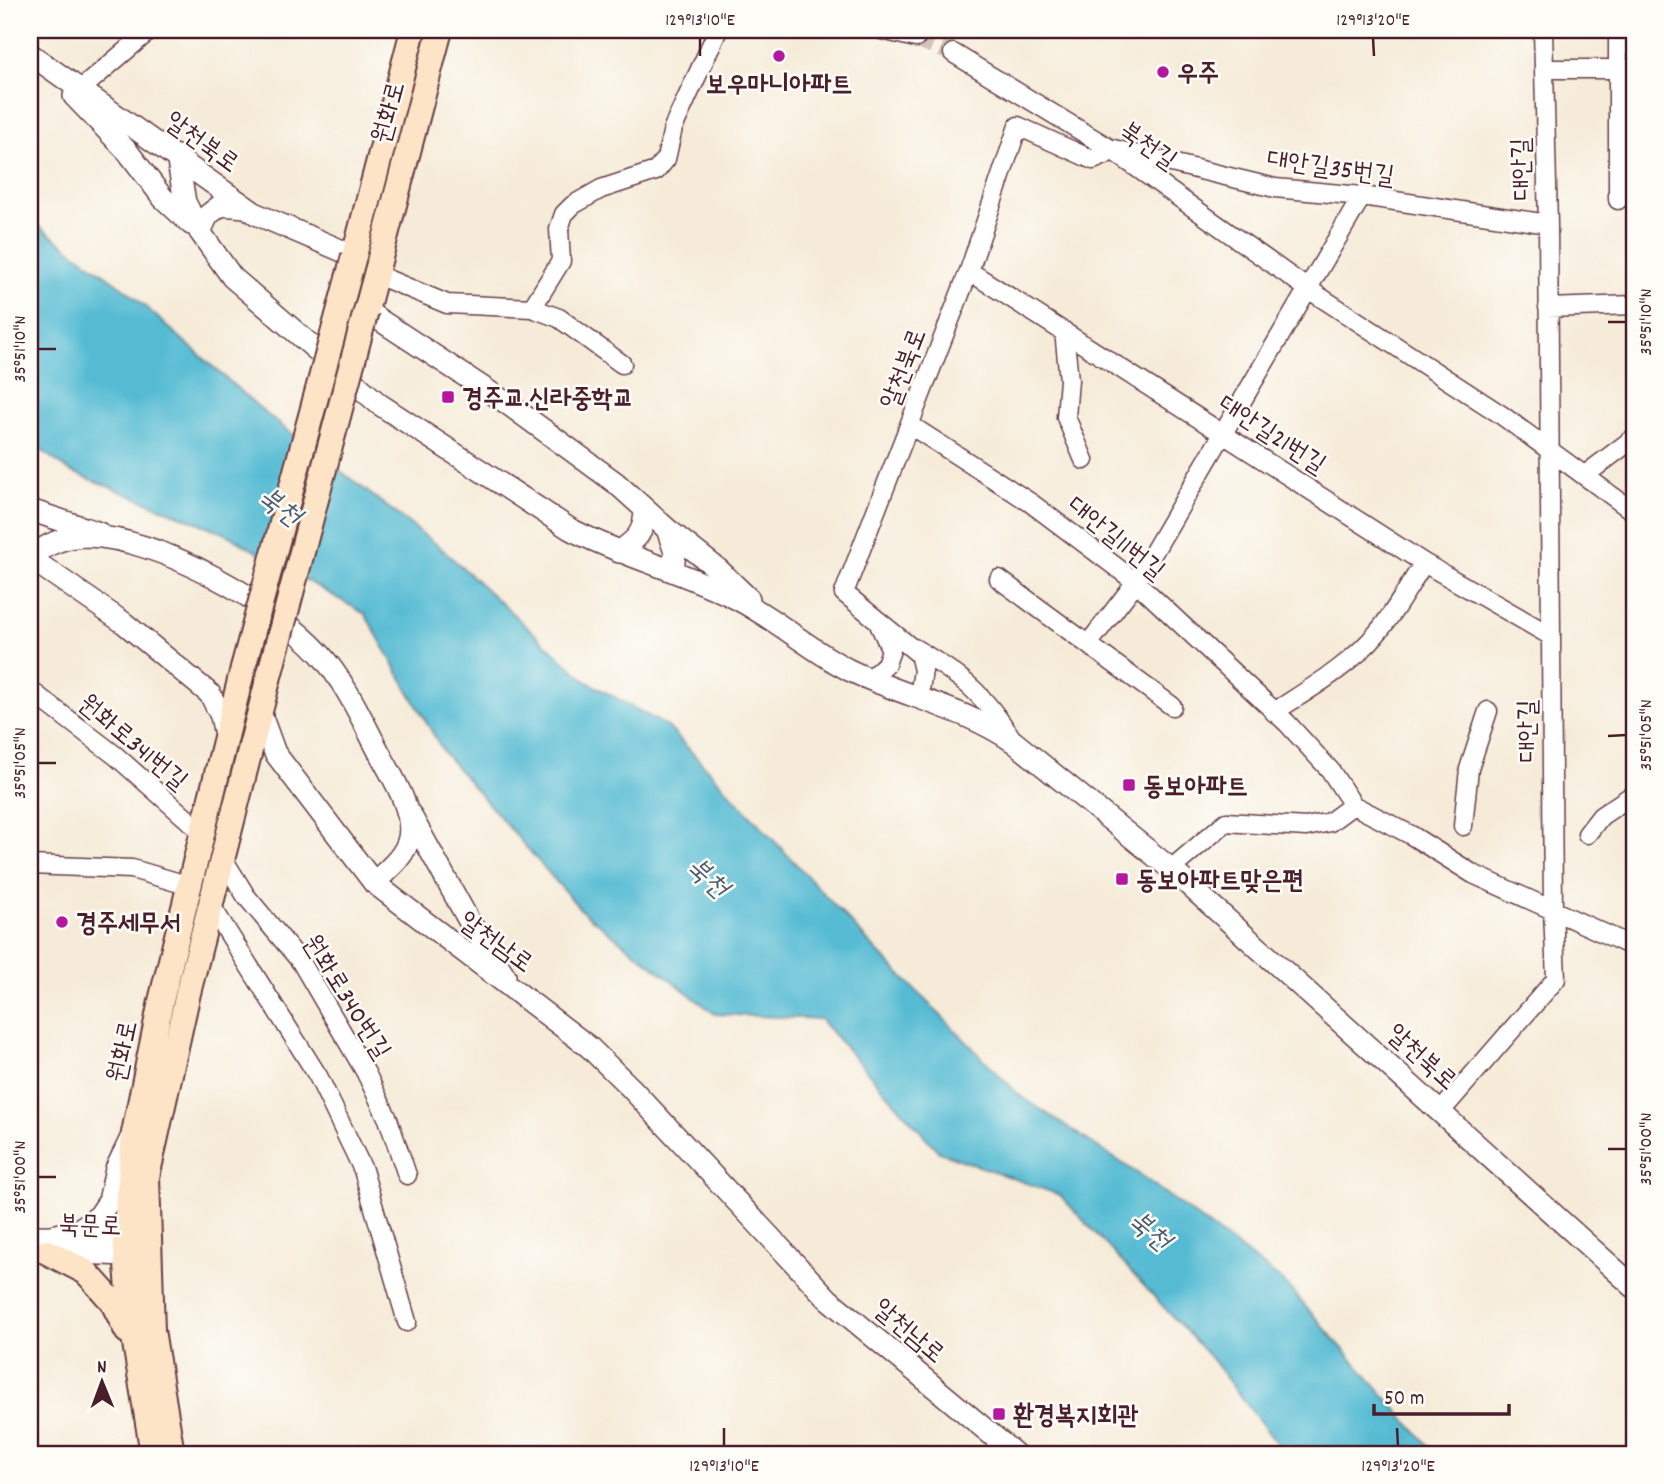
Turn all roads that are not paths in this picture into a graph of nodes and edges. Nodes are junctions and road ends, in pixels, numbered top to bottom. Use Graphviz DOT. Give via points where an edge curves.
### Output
graph roads {
  1 [pos="150,30"];
  2 [pos="413,30"];
  3 [pos="440,30"];
  4 [pos="718,30"];
  5 [pos="882,30"];
  6 [pos="1543,30"];
  7 [pos="1618,30"];
  8 [pos="916,38"];
  9 [pos="953,53"];
  10 [pos="34,56"];
  11 [pos="1544,69"];
  12 [pos="1626,69"];
  13 [pos="81,89"];
  14 [pos="1109,148"];
  15 [pos="177,156"];
  16 [pos="1362,196"];
  17 [pos="1618,200"];
  18 [pos="380,206"];
  19 [pos="247,207"];
  20 [pos="1548,223"];
  21 [pos="200,232"];
  22 [pos="354,256"];
  23 [pos="969,271"];
  24 [pos="375,274"];
  25 [pos="1308,289"];
  26 [pos="1634,306"];
  27 [pos="532,308"];
  28 [pos="1548,308"];
  29 [pos="366,312"];
  30 [pos="1063,331"];
  31 [pos="622,364"];
  32 [pos="910,425"];
  33 [pos="1226,433"];
  34 [pos="1634,438"];
  35 [pos="1548,448"];
  36 [pos="1084,460"];
  37 [pos="1586,475"];
  38 [pos="30,510"];
  39 [pos="645,511"];
  40 [pos="1634,512"];
  41 [pos="667,529"];
  42 [pos="117,540"];
  43 [pos="619,552"];
  44 [pos="30,558"];
  45 [pos="1424,563"];
  46 [pos="673,571"];
  47 [pos="999,579"];
  48 [pos="1136,582"];
  49 [pos="877,619"];
  50 [pos="774,622"];
  51 [pos="1551,636"];
  52 [pos="1089,643"];
  53 [pos="909,645"];
  54 [pos="870,678"];
  55 [pos="30,690"];
  56 [pos="237,693"];
  57 [pos="210,694"];
  58 [pos="919,697"];
  59 [pos="1172,706"];
  60 [pos="1488,711"];
  61 [pos="260,712"];
  62 [pos="1274,712"];
  63 [pos="226,740"];
  64 [pos="1014,743"];
  65 [pos="275,753"];
  66 [pos="247,762"];
  67 [pos="1634,794"];
  68 [pos="1353,805"];
  69 [pos="407,810"];
  70 [pos="1463,826"];
  71 [pos="204,834"];
  72 [pos="1587,834"];
  73 [pos="222,857"];
  74 [pos="30,865"];
  75 [pos="1171,869"];
  76 [pos="374,883"];
  77 [pos="190,886"];
  78 [pos="210,904"];
  79 [pos="1553,909"];
  80 [pos="1634,947"];
  81 [pos="512,986"];
  82 [pos="1442,1110"];
  83 [pos="135,1130"];
  84 [pos="407,1175"];
  85 [pos="39,1244"];
  86 [pos="137,1246"];
  87 [pos="1634,1287"];
  88 [pos="407,1322"];
  89 [pos="134,1340"];
  90 [pos="152,1454"];
  91 [pos="172,1454"];
  92 [pos="1015,1454"];
  1 -- 13 [label="street"];
  2 -- 18 [label="main road, 원화로"];
  3 -- 18 [label="main road, 원화로"];
  4 -- 27 [label="street" via="673,128 666,159 656,171 601,189 564,214 558,241 561,261"];
  5 -- 8 [label="street"];
  6 -- 11 [label="street, 대안길"];
  7 -- 12 [label="street"];
  9 -- 14 [label="street, 북천길"];
  10 -- 13 [label="street, 알천북로"];
  10 -- 21 [label="street" via="128,152 163,198"];
  11 -- 12 [label="street"];
  11 -- 20 [label="street, 대안길"];
  12 -- 17 [label="street"];
  13 -- 15 [label="street, 알천북로"];
  14 -- 16 [label="street, 대안길35번길" via="1275,188"];
  14 -- 23 [label="street, 알천북로" via="1093,160 1018,126"];
  14 -- 25 [label="street, 북천길"];
  15 -- 19 [label="street, 알천북로"];
  15 -- 21 [label="street" via="185,202"];
  16 -- 20 [label="street, 대안길35번길"];
  16 -- 25 [label="street"];
  18 -- 22 [label="main road, 원화로"];
  18 -- 24 [label="main road, 원화로"];
  19 -- 21 [label="street" via="220,205 208,215"];
  19 -- 22 [label="street, 알천북로"];
  20 -- 28 [label="street, 대안길"];
  21 -- 43 [label="street, 알천북로" via="232,278 379,404 570,529"];
  22 -- 56 [label="main road, 원화로, bridge"];
  23 -- 30 [label="street, 대안길21번길"];
  23 -- 32 [label="street, 알천북로"];
  24 -- 27 [label="street" via="447,304"];
  24 -- 29 [label="main road, 원화로"];
  25 -- 33 [label="street"];
  25 -- 35 [label="street, 북천길"];
  26 -- 28 [label="street"];
  27 -- 31 [label="street" via="559,318"];
  28 -- 35 [label="street, 대안길"];
  29 -- 39 [label="street" via="508,404 616,483"];
  29 -- 61 [label="main road, 원화로, bridge"];
  30 -- 33 [label="street, 대안길21번길"];
  30 -- 36 [label="street" via="1069,380 1066,417"];
  32 -- 48 [label="street, 대안길11번길" via="1031,503"];
  32 -- 49 [label="street, 알천북로" via="844,593"];
  33 -- 45 [label="street, 대안길21번길"];
  33 -- 48 [label="street"];
  34 -- 37 [label="street"];
  35 -- 37 [label="street, 북천길"];
  35 -- 51 [label="street, 대안길"];
  37 -- 40 [label="street, 북천길"];
  38 -- 42 [label="street"];
  39 -- 41 [label="street"];
  39 -- 43 [label="street" via="645,527"];
  41 -- 46 [label="street" via="676,552"];
  41 -- 50 [label="street"];
  42 -- 44 [label="street" via="70,538 53,542"];
  42 -- 69 [label="street" via="209,575 292,626 321,656 349,696"];
  43 -- 46 [label="street, 알천북로"];
  44 -- 57 [label="street" via="124,623"];
  45 -- 51 [label="street, 대안길21번길"];
  45 -- 62 [label="street" via="1379,631 1359,652"];
  46 -- 50 [label="street, 알천북로" via="738,599"];
  47 -- 52 [label="street"];
  48 -- 52 [label="street"];
  48 -- 62 [label="street, 대안길11번길"];
  49 -- 53 [label="street, 알천북로"];
  49 -- 54 [label="street" via="891,650 886,664"];
  50 -- 54 [label="street, 알천북로"];
  51 -- 79 [label="street, 대안길"];
  52 -- 59 [label="street"];
  53 -- 58 [label="street, 알천북로" via="919,654 923,670"];
  53 -- 64 [label="street" via="951,670 989,702"];
  54 -- 58 [label="street, 알천북로"];
  55 -- 71 [label="street, 원화로341번길" via="116,756"];
  56 -- 57 [label="street"];
  56 -- 63 [label="main road, 원화로"];
  57 -- 63 [label="street"];
  58 -- 64 [label="street, 알천북로" via="989,725"];
  60 -- 70 [label="street" via="1469,769"];
  61 -- 65 [label="street, 알천남로"];
  61 -- 66 [label="main road, 원화로"];
  62 -- 68 [label="street, 대안길11번길" via="1330,770"];
  63 -- 71 [label="main road, 원화로"];
  64 -- 75 [label="street, 알천북로"];
  65 -- 66 [label="street" via="261,753"];
  65 -- 76 [label="street, 알천남로"];
  66 -- 73 [label="main road, 원화로"];
  67 -- 72 [label="street" via="1601,816"];
  68 -- 75 [label="street" via="1330,822 1306,827 1226,822"];
  68 -- 79 [label="street, 대안길11번길" via="1473,874"];
  69 -- 76 [label="street" via="410,835 405,850"];
  69 -- 81 [label="street" via="469,921"];
  71 -- 77 [label="main road, 원화로"];
  73 -- 78 [label="main road, 원화로"];
  73 -- 84 [label="street, 원화로340번길" via="246,897 301,962 366,1073"];
  74 -- 77 [label="street" via="132,869"];
  75 -- 82 [label="street, 알천북로"];
  76 -- 81 [label="street, 알천남로"];
  77 -- 83 [label="main road, 원화로"];
  78 -- 86 [label="main road, 원화로" via="159,1110"];
  78 -- 88 [label="street" via="318,1076 358,1158"];
  79 -- 80 [label="street, 대안길11번길"];
  79 -- 82 [label="street, 대안길" via="1556,979"];
  81 -- 92 [label="street, 알천남로" via="632,1088 828,1298"];
  82 -- 87 [label="street, 알천북로"];
  83 -- 85 [label="street" via="99,1216 78,1230"];
  83 -- 86 [label="main road, 원화로"];
  85 -- 86 [label="street, 북문로"];
  85 -- 89 [label="main road" via="86,1272 112,1301"];
  86 -- 89 [label="main road, 원화로"];
  86 -- 91 [label="main road, 원화로"];
  89 -- 90 [label="main road, 원화로"];
}
